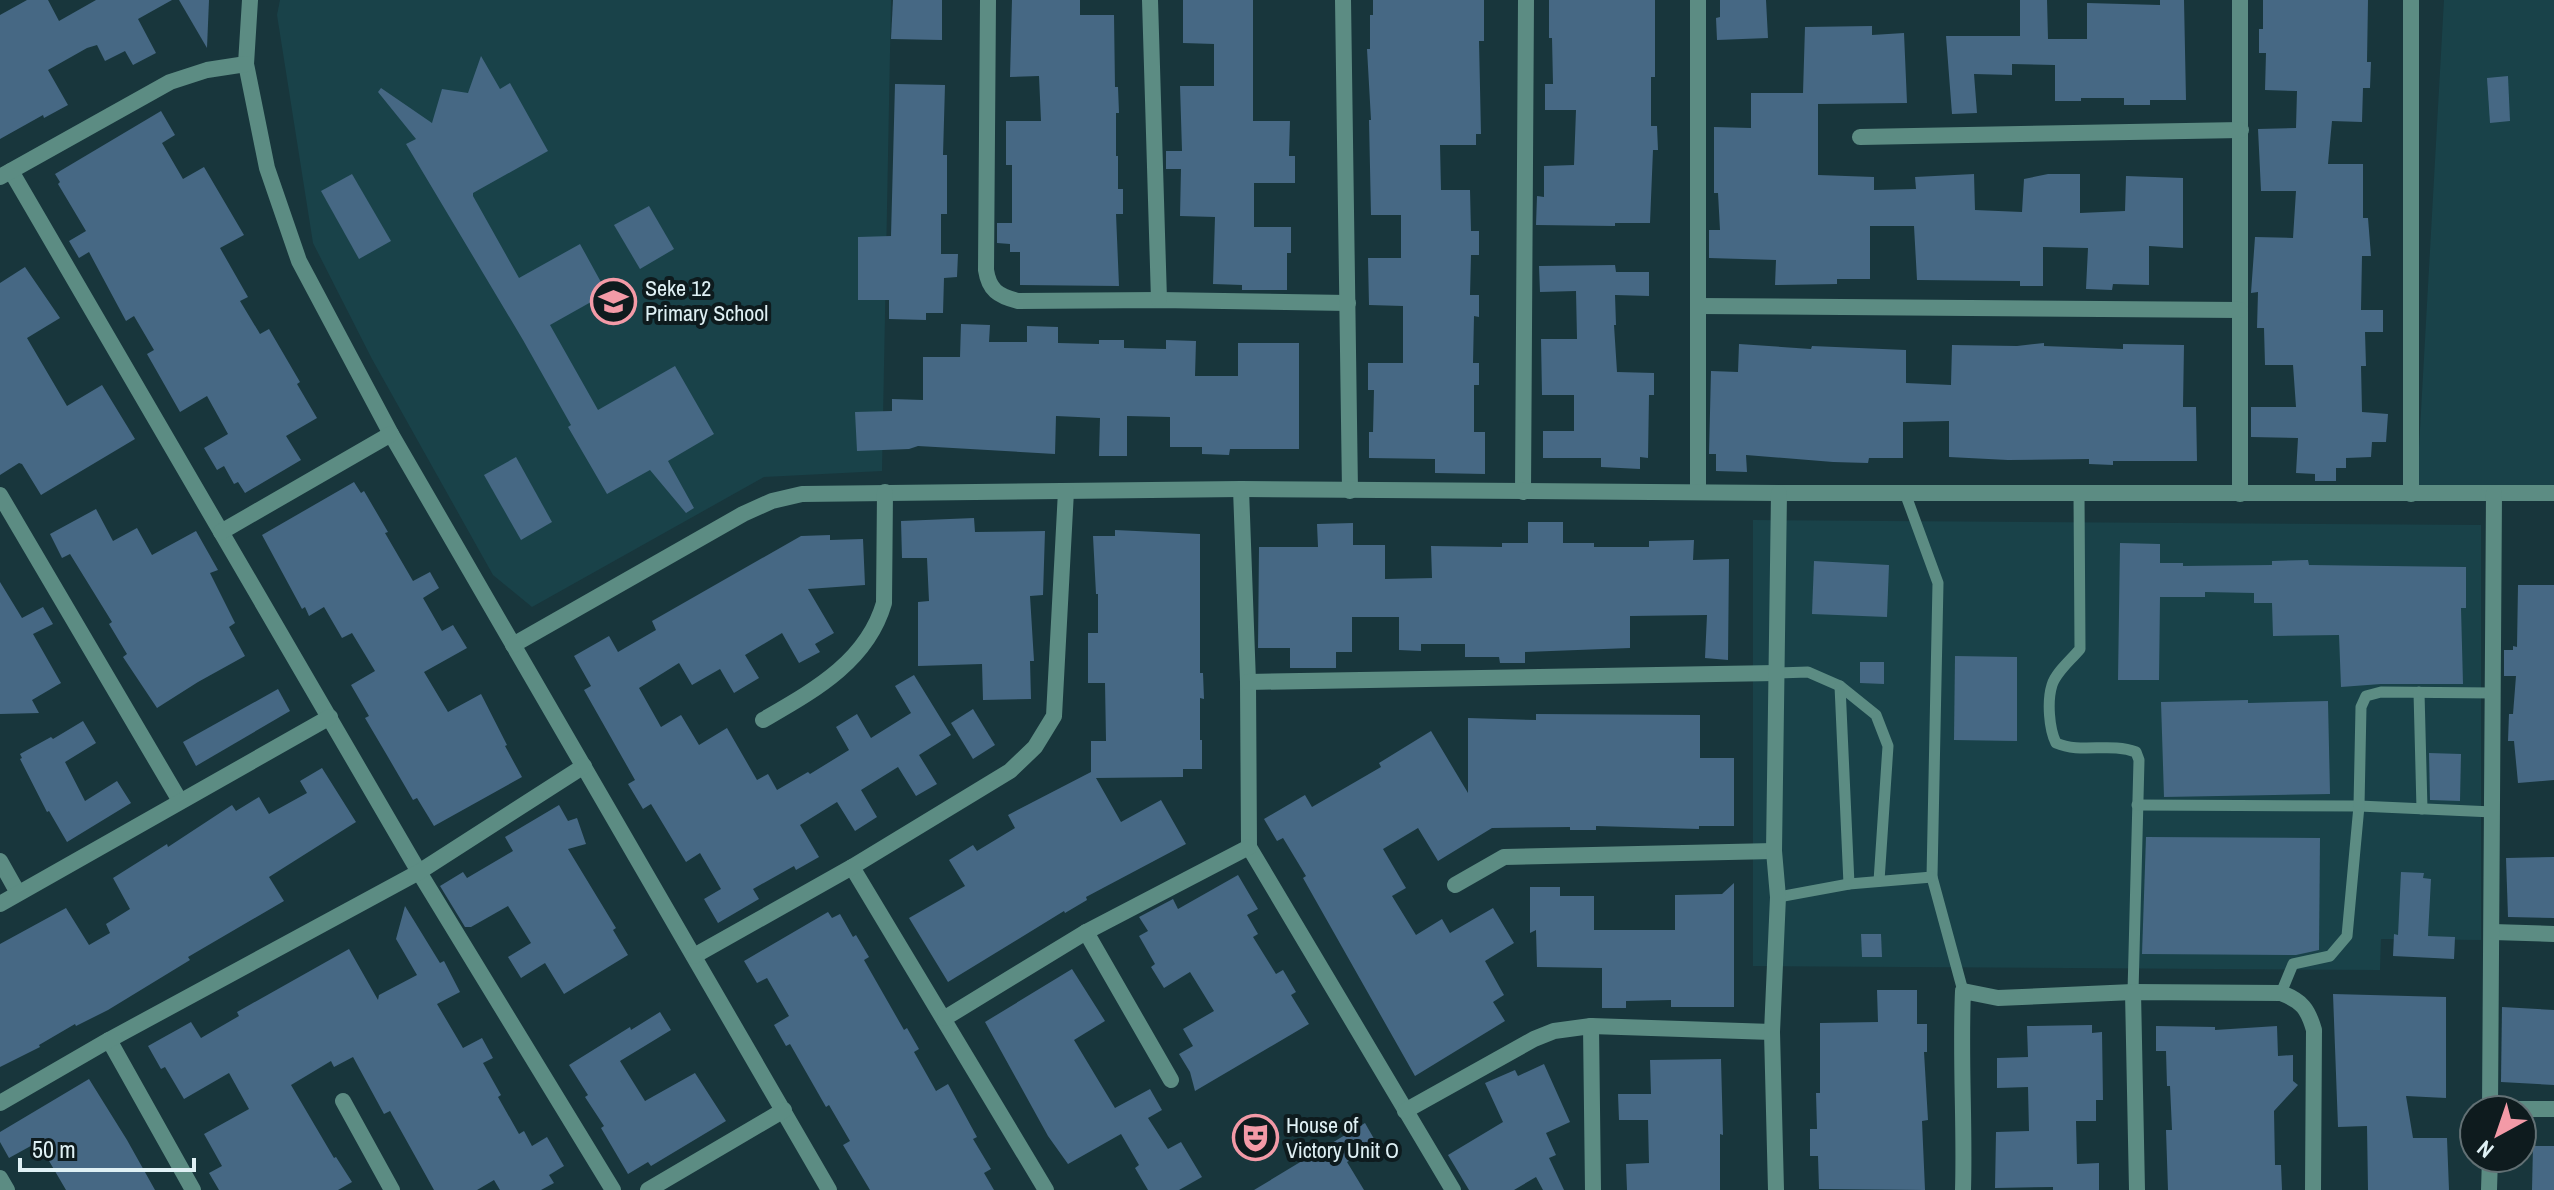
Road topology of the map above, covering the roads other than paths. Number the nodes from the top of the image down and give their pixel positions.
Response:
1 (250, 0) edge
2 (988, 0) edge
3 (1150, 0) edge
4 (1343, 0) edge
5 (1526, 0) edge
6 (1698, 0) edge
7 (2240, 0) edge
8 (2411, 0) edge
9 (246, 64) junction
10 (2241, 130) junction
11 (1860, 137) dead end
12 (6, 174) edge
13 (1159, 300) junction
14 (1348, 303) junction
15 (1698, 306) junction
16 (2240, 310) junction
17 (391, 434) junction
18 (1241, 489) junction
19 (1066, 491) junction
20 (1350, 491) junction
21 (1698, 491) junction
22 (885, 492) junction
23 (1523, 492) junction
24 (1779, 493) junction
25 (1905, 493) junction
26 (2079, 493) junction
27 (2494, 493) junction
28 (2554, 493) edge
29 (2240, 494) junction
30 (2411, 494) junction
31 (0, 495) edge
32 (221, 532) junction
33 (513, 645) junction
34 (1776, 673) junction
35 (1248, 682) junction
36 (1840, 686) junction
37 (2419, 692) junction
38 (2494, 693) junction
39 (330, 717) junction
40 (763, 720) dead end
41 (584, 766) junction
42 (180, 801) junction
43 (2137, 805) junction
44 (2359, 806) junction
45 (2422, 809) junction
46 (2493, 812) junction
47 (1249, 847) junction
48 (1774, 851) junction
49 (0, 861) edge
50 (852, 867) junction
51 (419, 872) junction
52 (1932, 877) junction
53 (1879, 881) junction
54 (1849, 884) junction
55 (1455, 885) dead end
56 (18, 893) junction
57 (1778, 897) junction
58 (0, 904) edge
59 (1086, 932) junction
60 (2493, 932) junction
61 (2554, 934) edge
62 (694, 956) junction
63 (1963, 991) junction
64 (2133, 992) junction
65 (2281, 993) junction
66 (945, 1018) junction
67 (1591, 1026) junction
68 (1772, 1032) junction
69 (109, 1040) junction
70 (1171, 1080) dead end
71 (2490, 1094) edge
72 (343, 1101) dead end
73 (0, 1103) edge
74 (784, 1110) junction
75 (1405, 1111) junction
76 (0, 1178) edge
77 (7, 1190) edge
78 (193, 1190) edge
79 (392, 1190) edge
80 (613, 1190) edge
81 (648, 1190) edge
82 (829, 1190) edge
83 (1046, 1190) edge
84 (1453, 1190) edge
85 (1593, 1190) edge
86 (1776, 1190) edge
87 (1963, 1190) edge
88 (2137, 1190) edge
89 (2313, 1190) edge

1 - 9 street
2 - 13 street
3 - 13 street
4 - 14 street
5 - 23 street
6 - 15 street
7 - 10 street
8 - 30 street
9 - 12 street
9 - 17 street
10 - 11 street
10 - 16 street
12 - 32 street
13 - 14 street
14 - 20 street
15 - 16 street
15 - 21 street
16 - 29 street
17 - 32 street
17 - 33 street
18 - 19 street
18 - 20 street
18 - 35 street
19 - 22 street
19 - 50 street
20 - 23 street
21 - 23 street
21 - 24 street
22 - 33 street
22 - 40 street
24 - 25 street
24 - 34 street
25 - 26 street
25 - 52 lane
26 - 29 street
26 - 43 lane
27 - 28 street
27 - 30 street
27 - 38 street
29 - 30 street
31 - 42 street
32 - 39 street
33 - 41 street
34 - 35 street
34 - 36 lane
34 - 48 street
35 - 47 street
36 - 53 lane
36 - 54 lane
37 - 38 lane
37 - 44 lane
37 - 45 lane
38 - 46 street
39 - 42 street
39 - 51 street
41 - 51 street
41 - 62 street
42 - 56 street
43 - 44 lane
43 - 64 lane
44 - 45 lane
44 - 65 lane
45 - 46 lane
46 - 60 street
47 - 59 street
47 - 75 street
48 - 55 street
48 - 57 street
49 - 56 street
50 - 62 street
50 - 66 street
51 - 69 street
51 - 80 street
52 - 53 lane
52 - 63 lane
53 - 54 lane
54 - 57 lane
56 - 58 street
57 - 68 street
59 - 66 street
59 - 70 street
60 - 61 street
60 - 71 street
62 - 74 street
63 - 64 street
63 - 87 street
64 - 65 street
64 - 88 street
65 - 89 street
66 - 83 street
67 - 68 street
67 - 75 street
67 - 85 street
68 - 86 street
69 - 73 street
69 - 78 street
72 - 79 street
74 - 81 street
74 - 82 street
75 - 84 street
76 - 77 street

